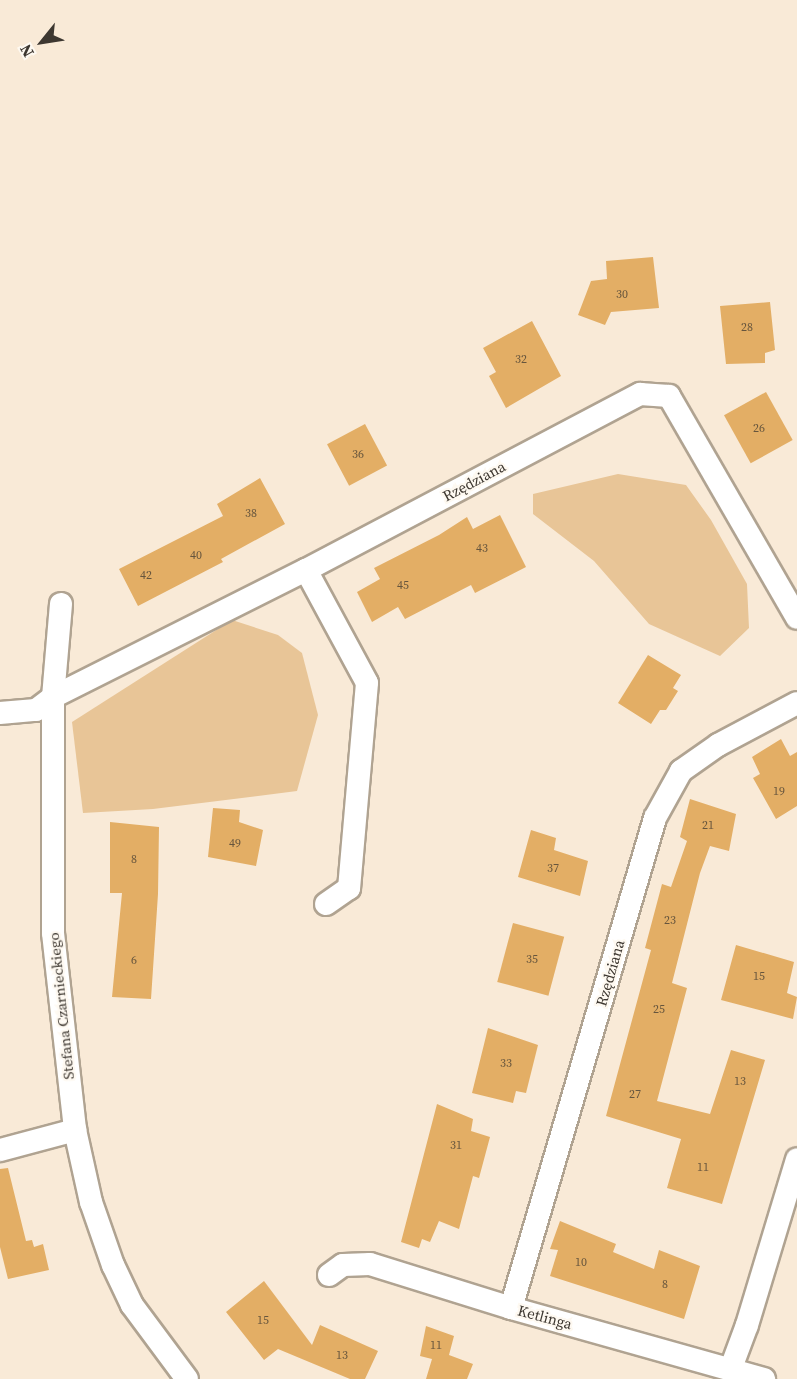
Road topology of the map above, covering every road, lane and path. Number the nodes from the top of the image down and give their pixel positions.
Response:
1 (306, 570) junction
2 (61, 604) dead end
3 (797, 618) edge
4 (53, 697) junction
5 (797, 703) edge
6 (0, 713) edge
7 (326, 904) dead end
8 (75, 1130) junction
9 (0, 1150) edge
10 (797, 1159) edge
11 (329, 1275) dead end
12 (511, 1308) junction
13 (731, 1368) junction
14 (187, 1379) edge
15 (764, 1379) edge

1 - 3 street, Rzędziana
1 - 4 street, Rzędziana
1 - 7 street
2 - 4 street, Stefana Czarnieckiego
4 - 6 street, Rzędziana
4 - 8 street, Stefana Czarnieckiego
5 - 12 street, Rzędziana
8 - 9 street
8 - 14 street, Stefana Czarnieckiego
10 - 13 street
11 - 12 street, Ketlinga
12 - 13 street, Ketlinga
13 - 15 street, Ketlinga

